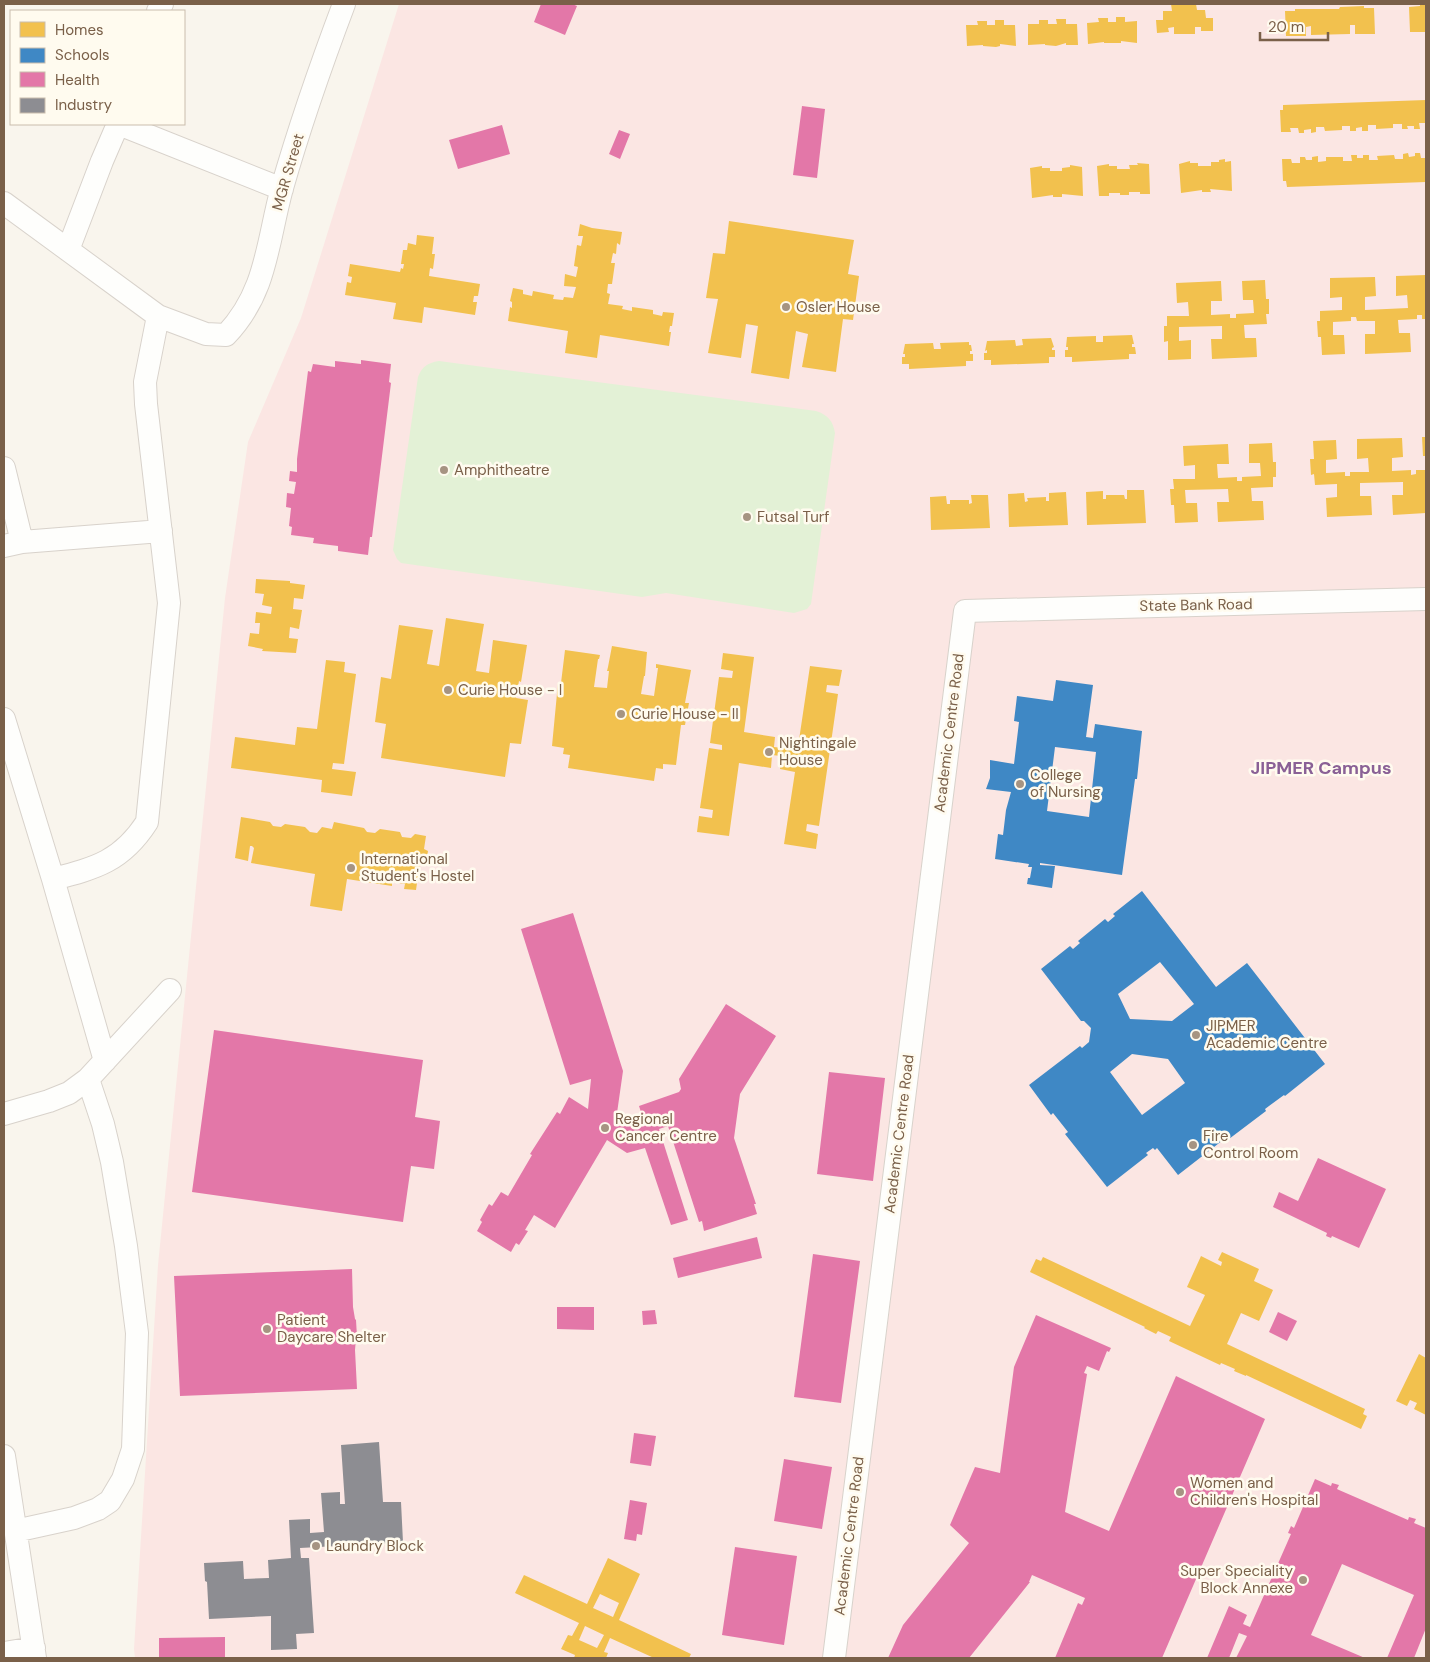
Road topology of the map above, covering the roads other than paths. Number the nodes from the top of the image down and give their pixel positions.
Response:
1 (344, 4) edge
2 (119, 125) edge
3 (122, 125) edge
4 (282, 189) junction
5 (4, 203) edge
6 (68, 250) junction
7 (158, 316) junction
8 (4, 468) edge
9 (161, 531) junction
10 (13, 544) edge
11 (1426, 599) edge
12 (965, 611) joint
13 (4, 719) edge
14 (53, 879) junction
15 (170, 990) dead end
16 (105, 1061) junction
17 (88, 1079) junction
18 (4, 1114) edge
19 (4, 1456) edge
20 (15, 1531) junction
21 (34, 1653) edge
22 (4, 1654) edge
23 (834, 1658) edge

1 - 4 street, MGR Street
2 - 6 street
3 - 4 street
4 - 7 street, MGR Street
5 - 6 street
6 - 7 street
7 - 9 street
8 - 10 street
9 - 10 street
9 - 14 street
11 - 12 street, State Bank Road
12 - 23 street, Academic Centre Road
13 - 14 street
14 - 16 street
15 - 16 street
16 - 17 street
17 - 18 street
17 - 20 street
19 - 20 street
20 - 21 street
21 - 22 street

